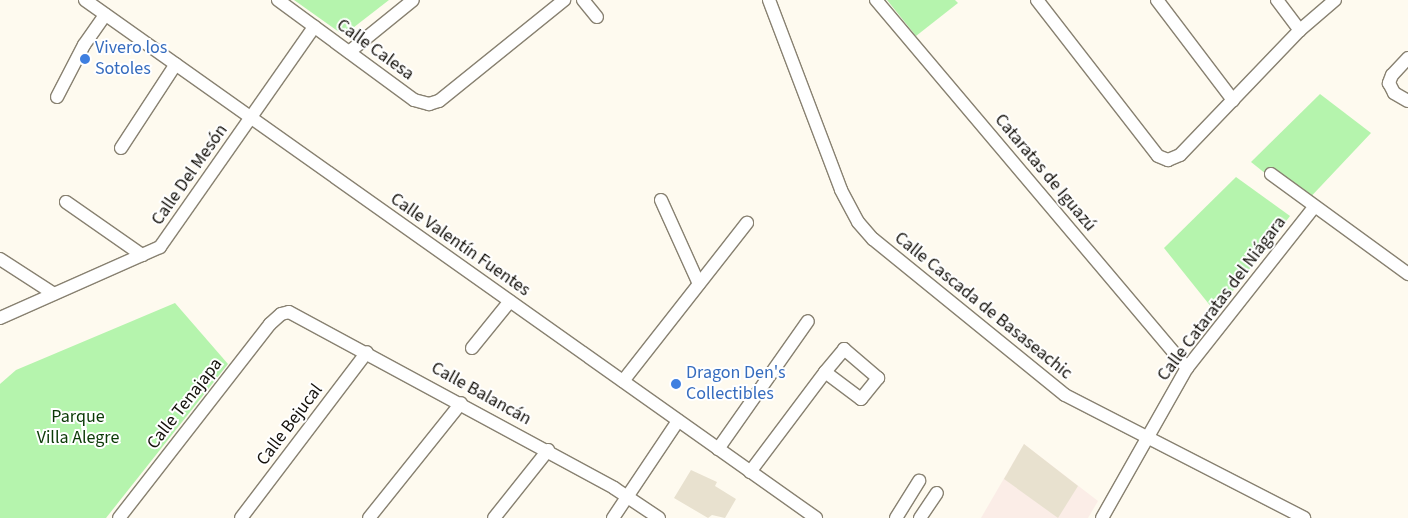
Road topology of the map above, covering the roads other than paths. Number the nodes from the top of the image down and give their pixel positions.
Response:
1 (85, 0) edge
2 (278, 0) edge
3 (413, 0) edge
4 (564, 0) edge
5 (583, 0) edge
6 (768, 0) edge
7 (876, 0) edge
8 (1037, 0) edge
9 (1157, 0) edge
10 (1277, 0) edge
11 (1335, 0) edge
12 (106, 15) junction
13 (597, 17) dead end
14 (314, 27) junction
15 (1300, 30) junction
16 (349, 52) junction
17 (1408, 58) edge
18 (176, 64) junction
19 (57, 97) dead end
20 (1233, 100) junction
21 (1408, 101) edge
22 (251, 118) junction
23 (121, 148) dead end
24 (1271, 174) dead end
25 (662, 200) dead end
26 (66, 202) dead end
27 (1314, 207) junction
28 (747, 223) dead end
29 (142, 255) junction
30 (0, 259) edge
31 (1408, 274) edge
32 (699, 284) junction
33 (54, 294) junction
34 (510, 301) junction
35 (281, 314) joint
36 (0, 318) edge
37 (808, 321) dead end
38 (472, 348) dead end
39 (367, 352) junction
40 (1187, 368) junction
41 (825, 372) dead end
42 (623, 381) junction
43 (461, 403) junction
44 (678, 421) junction
45 (1147, 435) junction
46 (718, 449) junction
47 (548, 450) junction
48 (750, 472) junction
49 (919, 481) dead end
50 (937, 493) dead end
51 (626, 498) junction
52 (119, 518) edge
53 (240, 518) edge
54 (369, 518) edge
55 (494, 518) edge
56 (613, 518) edge
57 (659, 518) edge
58 (816, 518) edge
59 (896, 518) edge
60 (920, 518) edge
61 (1102, 518) edge
62 (1304, 518) edge

1 - 12 street, Calle Valentín Fuentes
2 - 14 street, Calle Calesa
3 - 16 street
4 - 16 street, Calle Calesa
5 - 13 street
6 - 45 street, Calle Cascada de Basaseachic
7 - 40 street, Cataratas de Iguazú
8 - 20 street
9 - 20 street
10 - 15 street
11 - 15 street
12 - 18 street, Calle Valentín Fuentes
12 - 19 street
14 - 16 street, Calle Calesa
14 - 22 street, Calle Del Mesón
15 - 20 street
17 - 21 street
18 - 22 street, Calle Valentín Fuentes
18 - 23 street
22 - 29 street, Calle Del Mesón
22 - 34 street, Calle Valentín Fuentes
24 - 27 street
25 - 32 street
26 - 29 street
27 - 31 street
27 - 40 street, Calle Cataratas del Niágara
28 - 32 street
29 - 33 street, Calle Del Mesón
30 - 33 street
32 - 42 street
33 - 36 street, Calle Del Mesón
34 - 38 street
34 - 42 street, Calle Valentín Fuentes
35 - 39 street, Calle Balancán
35 - 52 street, Calle Tenajapa
37 - 46 street
39 - 43 street, Calle Balancán
39 - 53 street, Calle Bejucal
40 - 45 street, Calle Cataratas del Niágara
41 - 48 street
42 - 44 street, Calle Valentín Fuentes
43 - 47 street, Calle Balancán
43 - 54 street
44 - 46 street, Calle Valentín Fuentes
44 - 51 street
45 - 61 street, Calle Cataratas del Niágara
45 - 62 street, Calle Cascada de Basaseachic
46 - 48 street, Calle Valentín Fuentes
47 - 51 street, Calle Balancán
47 - 55 street
48 - 58 street, Calle Valentín Fuentes
49 - 59 street
50 - 60 street
51 - 56 street
51 - 57 street, Calle Balancán

